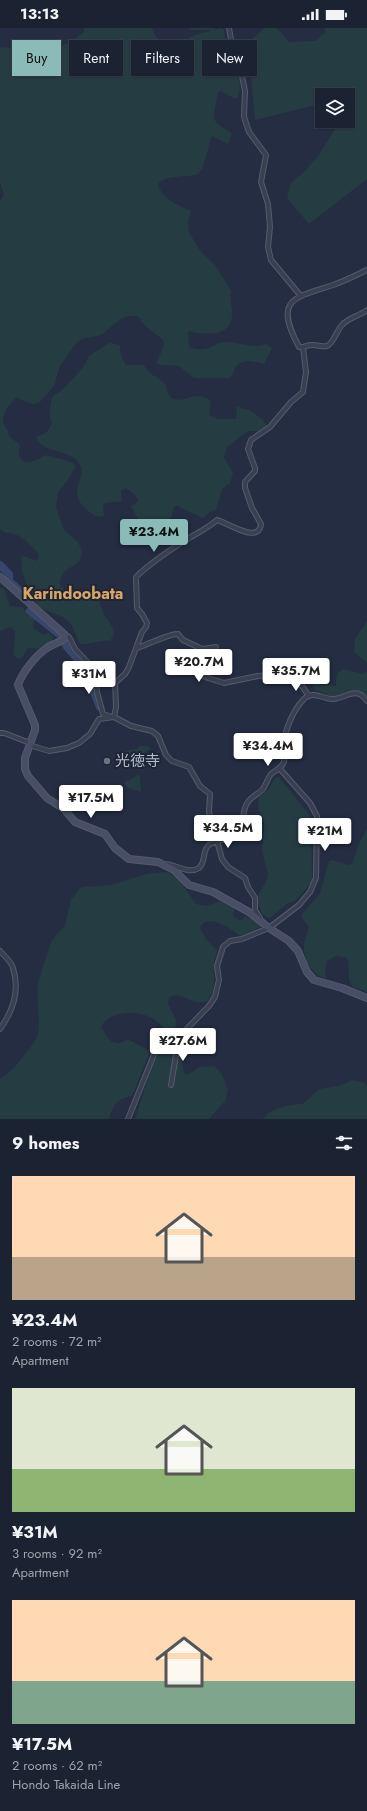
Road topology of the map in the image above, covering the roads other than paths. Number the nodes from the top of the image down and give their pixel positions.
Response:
1 (229, 28) edge
2 (367, 270) edge
3 (300, 295) junction
4 (367, 310) edge
5 (303, 347) junction
6 (0, 577) edge
7 (63, 638) junction
8 (137, 648) junction
9 (309, 696) junction
10 (367, 701) edge
11 (113, 717) junction
12 (0, 733) edge
13 (30, 744) junction
14 (280, 769) junction
15 (216, 840) junction
16 (164, 864) junction
17 (262, 922) junction
18 (269, 928) junction
19 (0, 950) edge
20 (367, 998) edge
21 (0, 1029) edge
22 (173, 1043) junction
23 (171, 1084) dead end
24 (128, 1119) edge

1 - 3 street
2 - 3 street
3 - 5 street
4 - 5 street
5 - 8 street
6 - 7 main road
7 - 11 street
7 - 13 main road
8 - 9 street
8 - 11 street
9 - 10 street
9 - 14 street
11 - 13 street
11 - 15 street
12 - 13 street
13 - 16 main road
14 - 15 street
14 - 18 street
15 - 16 street
15 - 17 street
16 - 17 main road
17 - 18 main road
18 - 20 main road
18 - 22 street
19 - 21 street
22 - 23 street
22 - 24 street

